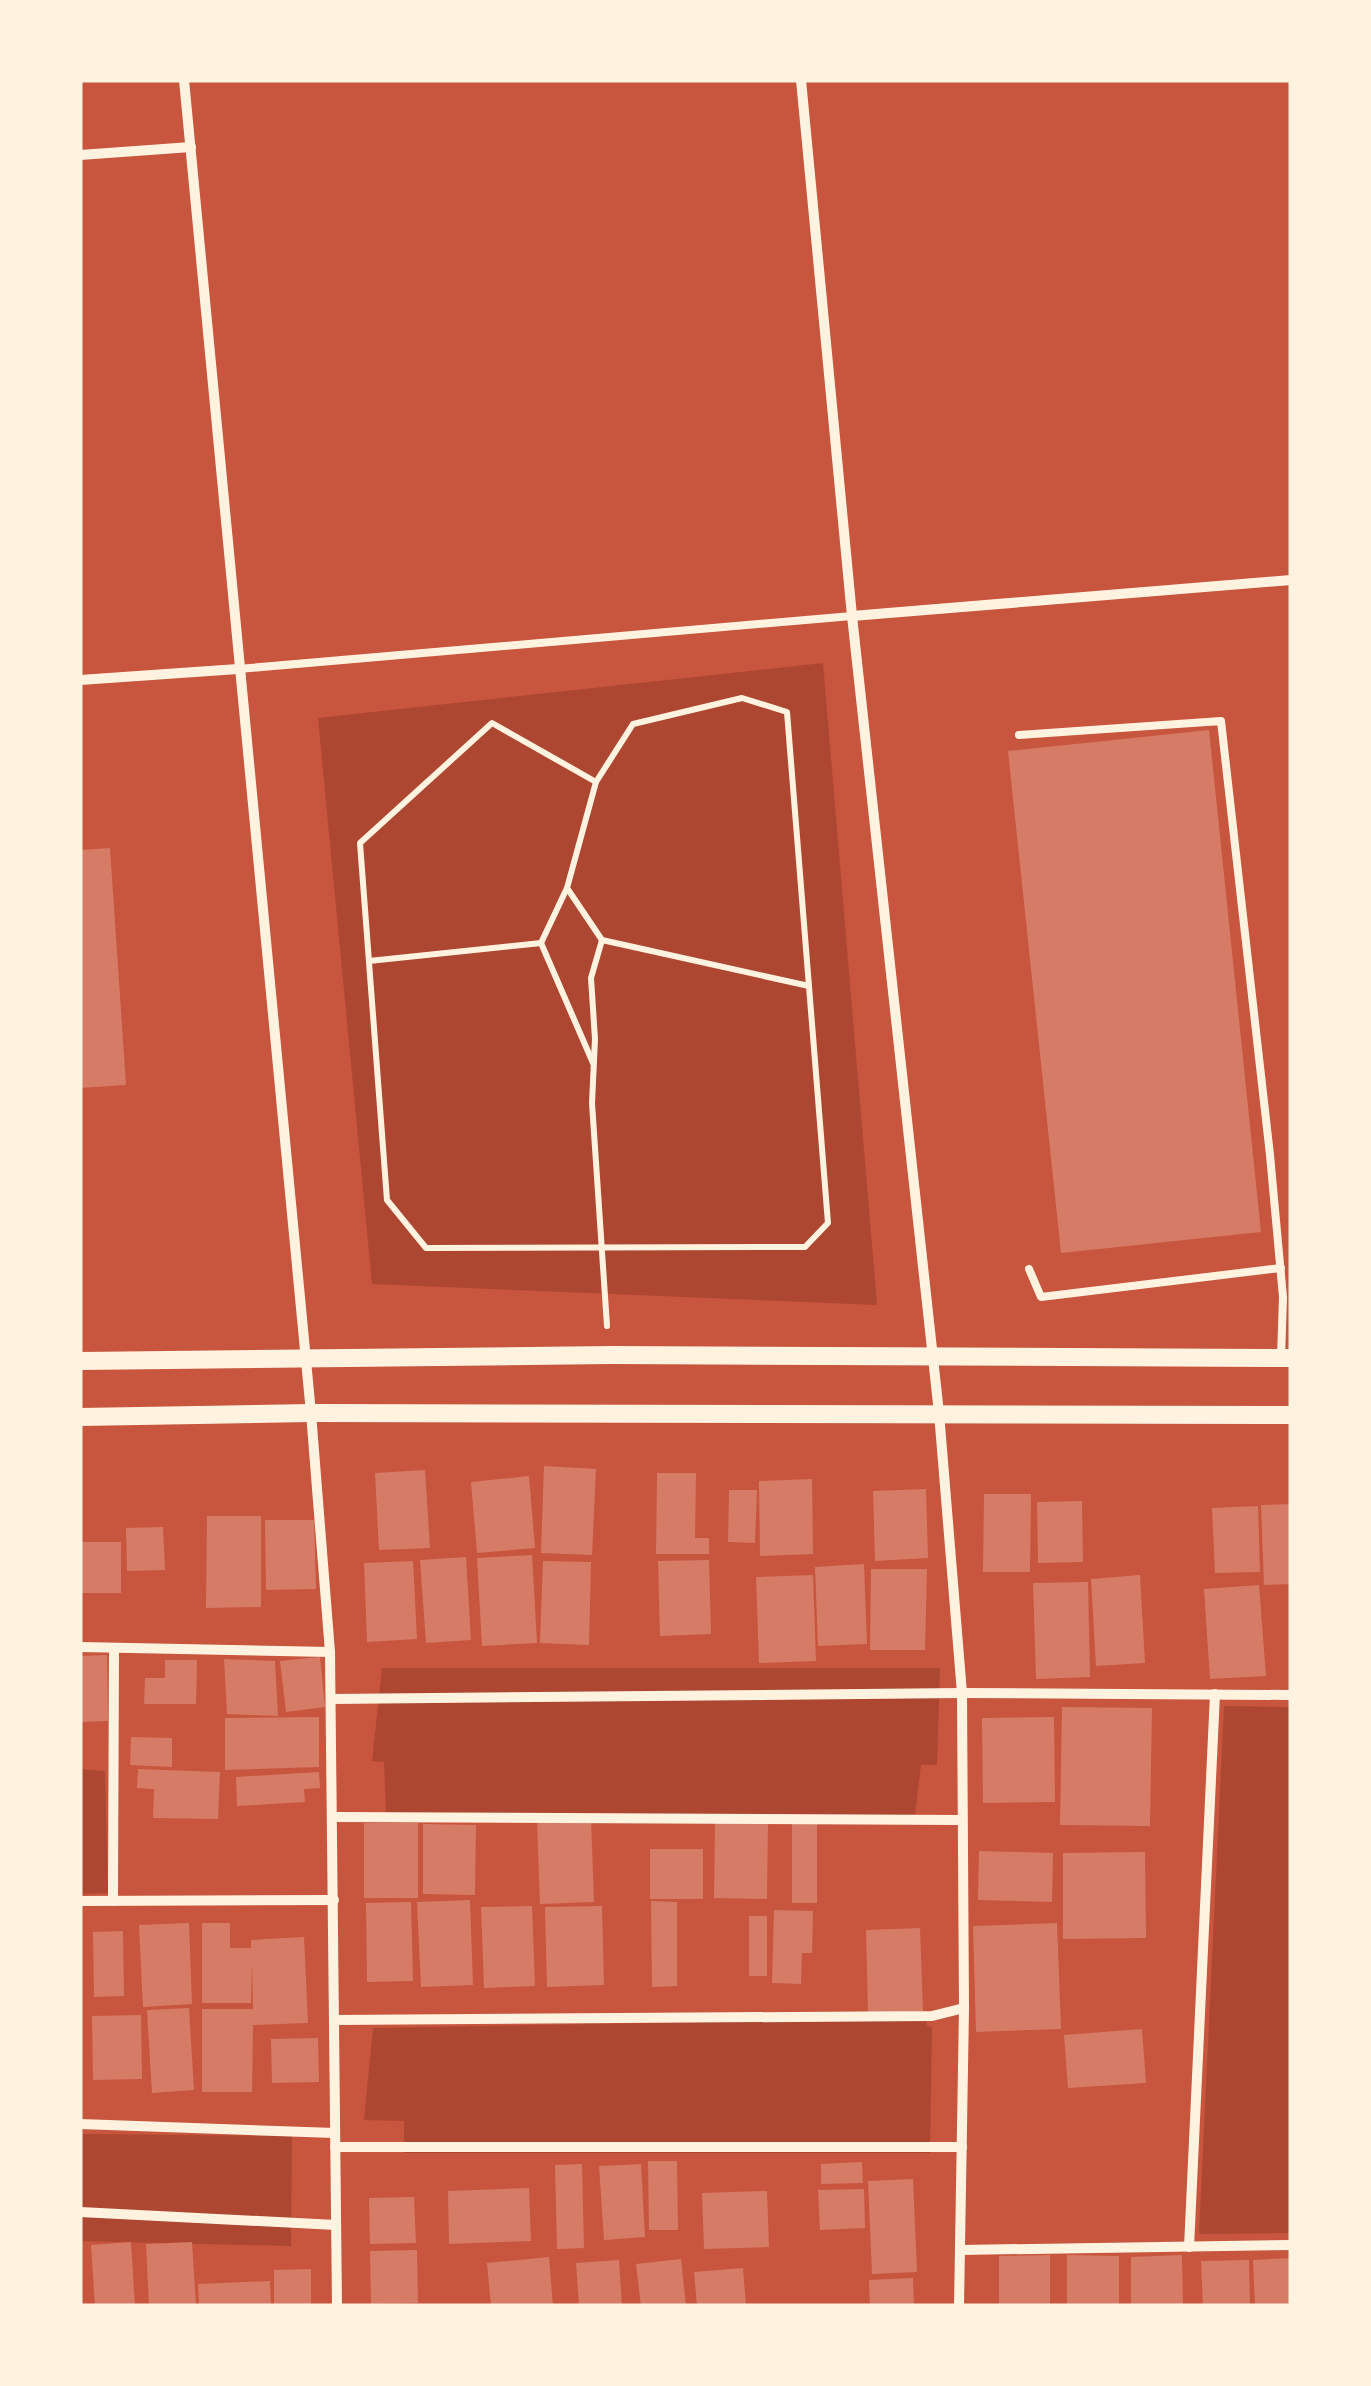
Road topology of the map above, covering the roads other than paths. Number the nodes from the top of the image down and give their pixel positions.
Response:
1 (184, 80) edge
2 (801, 80) edge
3 (191, 147) junction
4 (80, 156) edge
5 (1291, 580) edge
6 (852, 616) junction
7 (238, 669) junction
8 (80, 680) edge
9 (1019, 735) dead end
10 (1280, 1268) junction
11 (1029, 1270) dead end
12 (932, 1354) junction
13 (305, 1356) junction
14 (1286, 1358) edge
15 (80, 1361) edge
16 (311, 1413) junction
17 (939, 1413) junction
18 (1291, 1414) edge
19 (80, 1417) edge
20 (80, 1647) edge
21 (114, 1648) junction
22 (330, 1652) junction
23 (962, 1693) junction
24 (1214, 1694) junction
25 (1291, 1695) edge
26 (331, 1699) junction
27 (334, 1817) junction
28 (962, 1820) junction
29 (334, 1900) junction
30 (80, 1901) edge
31 (113, 1901) junction
32 (964, 2008) junction
33 (334, 2020) junction
34 (80, 2124) edge
35 (336, 2132) junction
36 (335, 2147) junction
37 (962, 2147) junction
38 (80, 2212) edge
39 (336, 2225) junction
40 (1291, 2245) edge
41 (1189, 2246) junction
42 (960, 2250) junction
43 (337, 2306) edge
44 (959, 2306) edge

1 - 3 street
2 - 6 street
3 - 4 street
3 - 7 street
5 - 6 street
6 - 7 lane
6 - 12 street
7 - 8 street
7 - 13 street
9 - 10 lane
10 - 11 lane
10 - 14 lane
12 - 13 street
12 - 14 street
12 - 17 street
13 - 15 street
13 - 16 street
16 - 17 street
16 - 19 street
16 - 22 street
17 - 18 street
17 - 23 street
20 - 21 street
21 - 22 street
21 - 31 street
22 - 26 street
23 - 24 street
23 - 26 street
23 - 28 street
24 - 25 street
24 - 41 street
26 - 27 street
27 - 28 street
27 - 29 street
28 - 32 street
29 - 31 street
29 - 33 street
30 - 31 street
32 - 33 street
32 - 37 street
33 - 35 street
34 - 35 street
35 - 36 street
36 - 37 street
36 - 39 street
37 - 42 street
38 - 39 street
39 - 43 street
40 - 41 street
41 - 42 street
42 - 44 street

